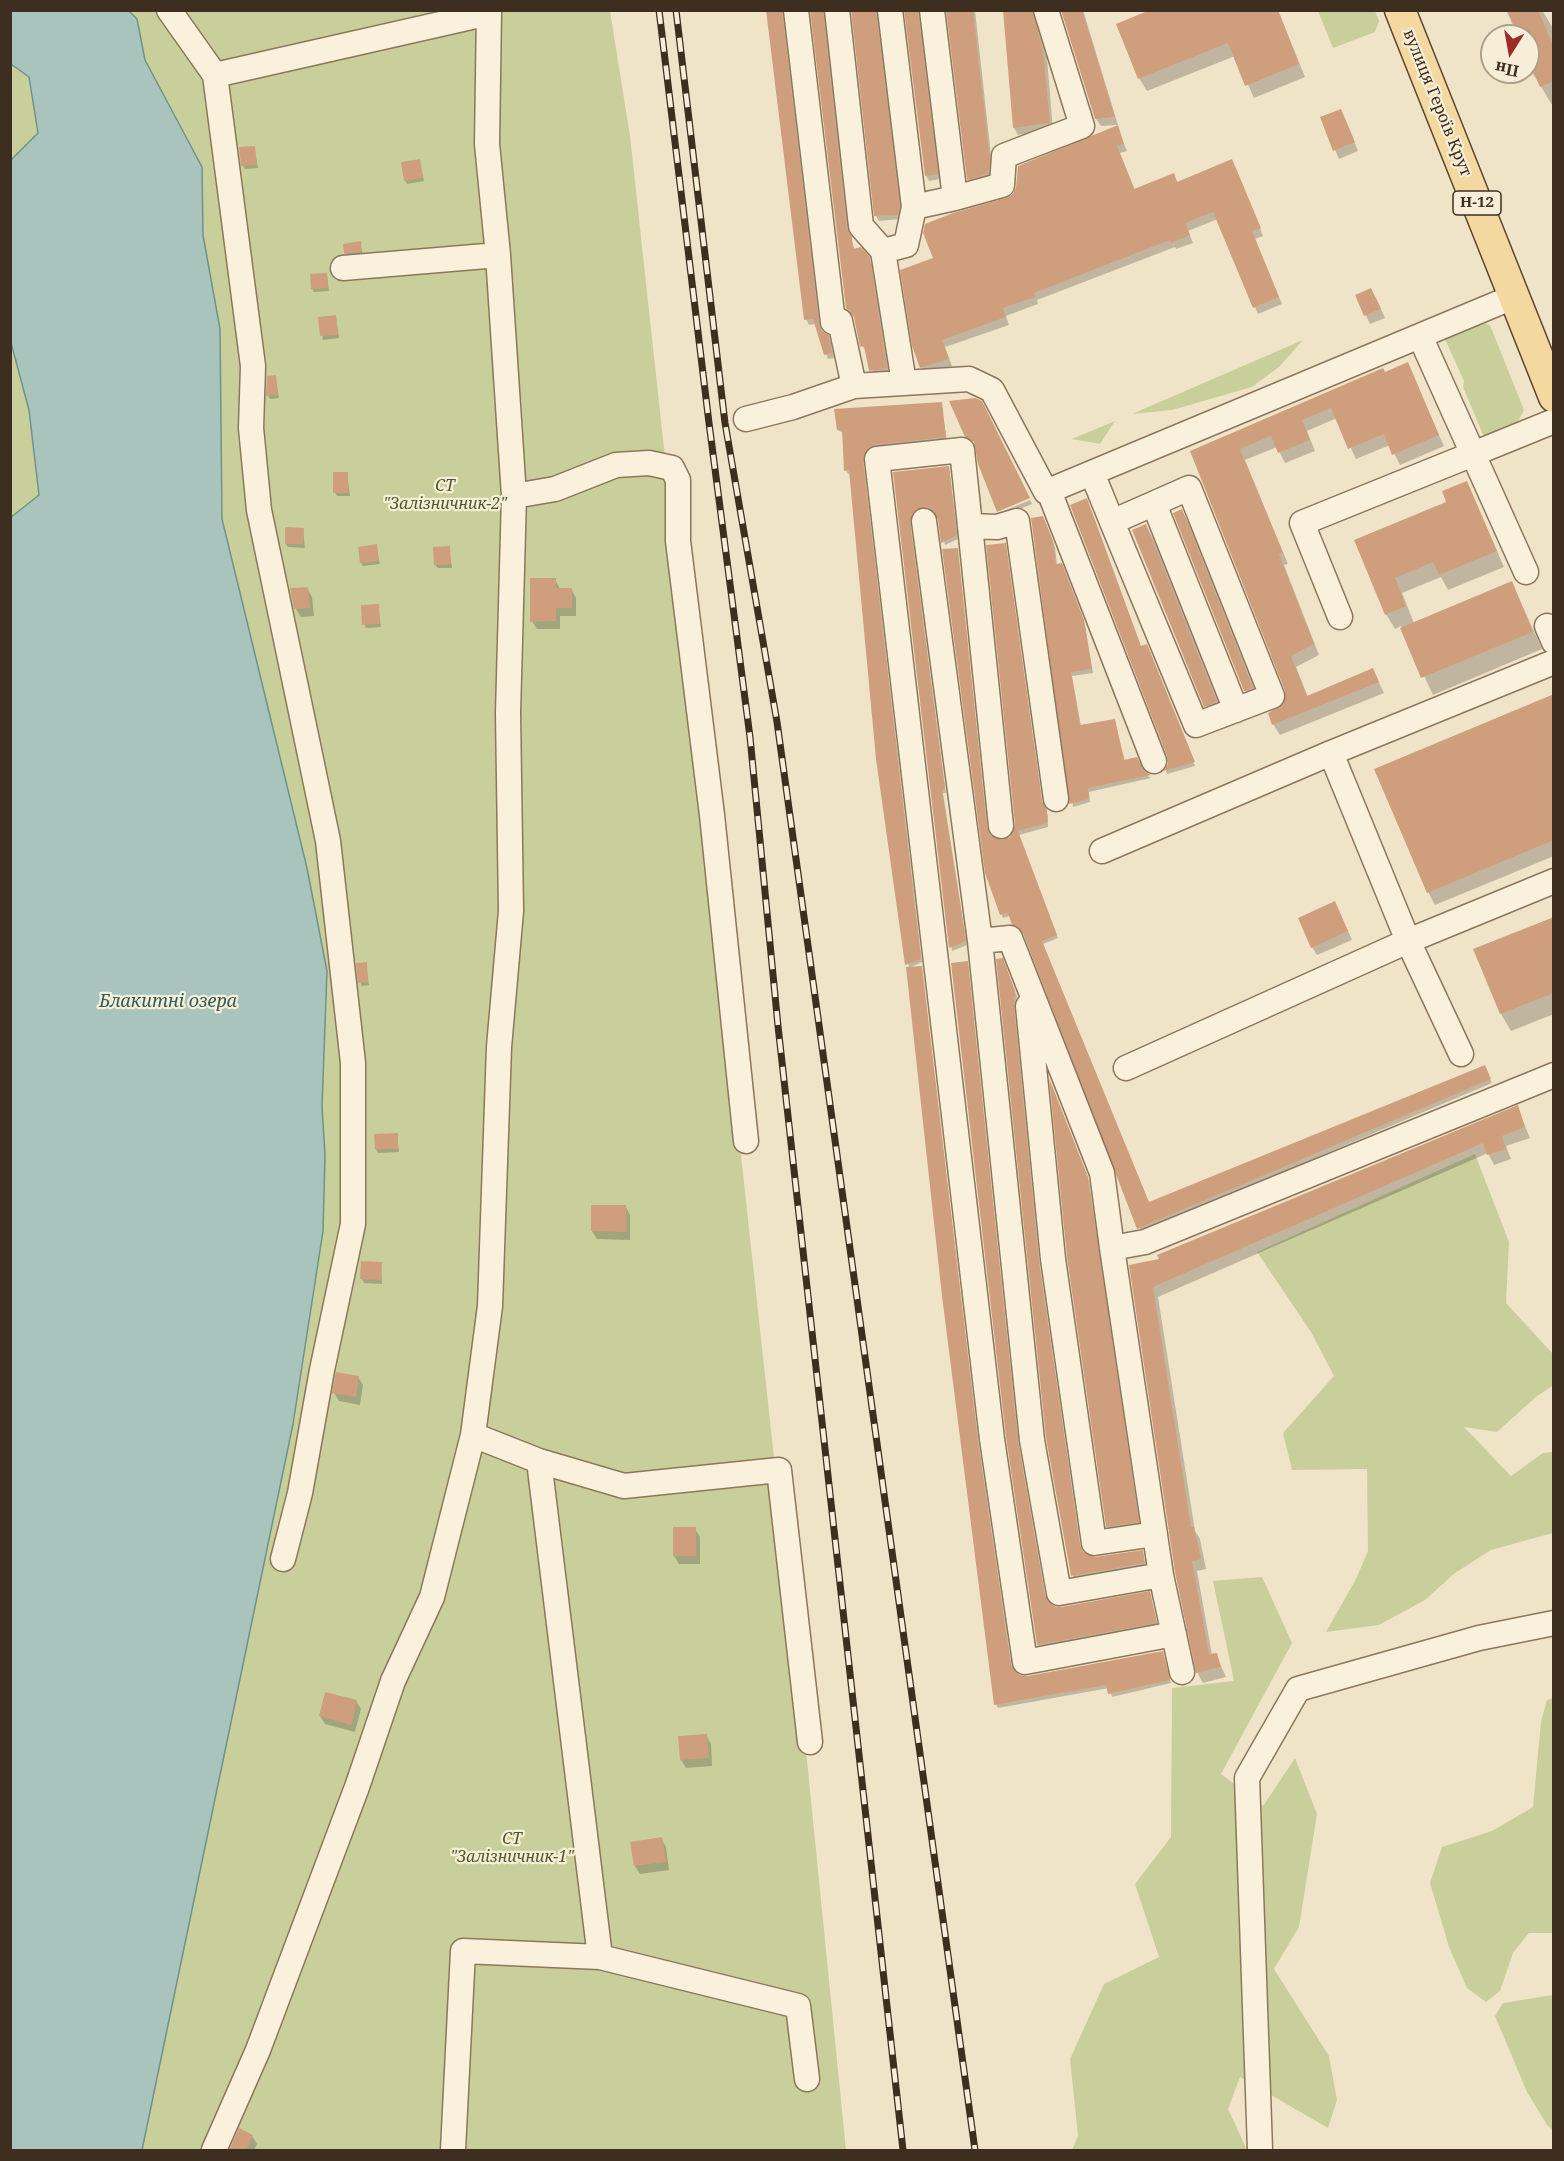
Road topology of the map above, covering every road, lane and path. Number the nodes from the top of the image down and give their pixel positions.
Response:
1 (169, 10) edge
2 (796, 10) edge
3 (837, 10) edge
4 (890, 10) edge
5 (932, 10) edge
6 (1046, 10) edge
7 (1400, 10) edge
8 (489, 12) edge
9 (215, 75) junction
10 (955, 198) junction
11 (914, 207) junction
12 (883, 250) junction
13 (498, 255) junction
14 (344, 268) dead end
15 (1513, 297) junction
16 (1420, 336) junction
17 (904, 383) junction
18 (854, 386) junction
19 (1554, 397) edge
20 (746, 419) dead end
21 (1554, 421) edge
22 (1473, 454) junction
23 (1092, 473) junction
24 (1048, 492) junction
25 (514, 496) junction
26 (1154, 504) junction
27 (924, 521) dead end
28 (1017, 521) junction
29 (1112, 522) junction
30 (970, 526) junction
31 (1526, 572) dead end
32 (1340, 617) dead end
33 (1554, 662) edge
34 (1236, 710) junction
35 (1331, 753) junction
36 (1154, 761) dead end
37 (1056, 799) dead end
38 (1001, 826) dead end
39 (1102, 851) dead end
40 (1554, 881) edge
41 (980, 941) junction
42 (1408, 941) junction
43 (1024, 977) junction
44 (1461, 1054) dead end
45 (1126, 1068) dead end
46 (1554, 1075) edge
47 (746, 1142) dead end
48 (1112, 1248) junction
49 (473, 1435) junction
50 (539, 1461) junction
51 (1155, 1534) junction
52 (283, 1559) dead end
53 (1161, 1575) junction
54 (1554, 1623) edge
55 (1174, 1634) junction
56 (1182, 1672) dead end
57 (810, 1742) dead end
58 (600, 1957) junction
59 (807, 2079) dead end
60 (214, 2151) edge
61 (453, 2151) edge
62 (1260, 2151) edge

1 - 9 street
2 - 18 street
3 - 12 street
4 - 11 street
5 - 10 street
6 - 10 street
7 - 15 main road, вулиця Героїв Крут / Н-12
8 - 9 street
8 - 13 street
9 - 52 street
10 - 11 street
11 - 12 street
12 - 17 street
13 - 14 street
13 - 25 street
15 - 16 street
15 - 19 main road, вулиця Героїв Крут / Н-12
16 - 22 street
16 - 23 street
17 - 18 street
17 - 24 street
18 - 20 street
21 - 22 street
22 - 31 street
22 - 32 street
23 - 24 street
23 - 29 street
24 - 28 street
24 - 36 street
25 - 47 street
25 - 49 street
26 - 29 street
26 - 34 street
26 - 34 street
27 - 41 street
28 - 30 street
28 - 37 street
29 - 34 street
30 - 38 street
30 - 55 street
33 - 35 street
35 - 39 street
35 - 42 street
40 - 42 street
41 - 43 street
41 - 53 street
42 - 44 street
42 - 45 street
43 - 48 street
43 - 51 street
46 - 48 street
48 - 51 street
49 - 50 street
49 - 60 street
50 - 57 street
50 - 58 street
51 - 53 street
53 - 55 street
54 - 62 street
55 - 56 street
58 - 59 street
58 - 61 street

